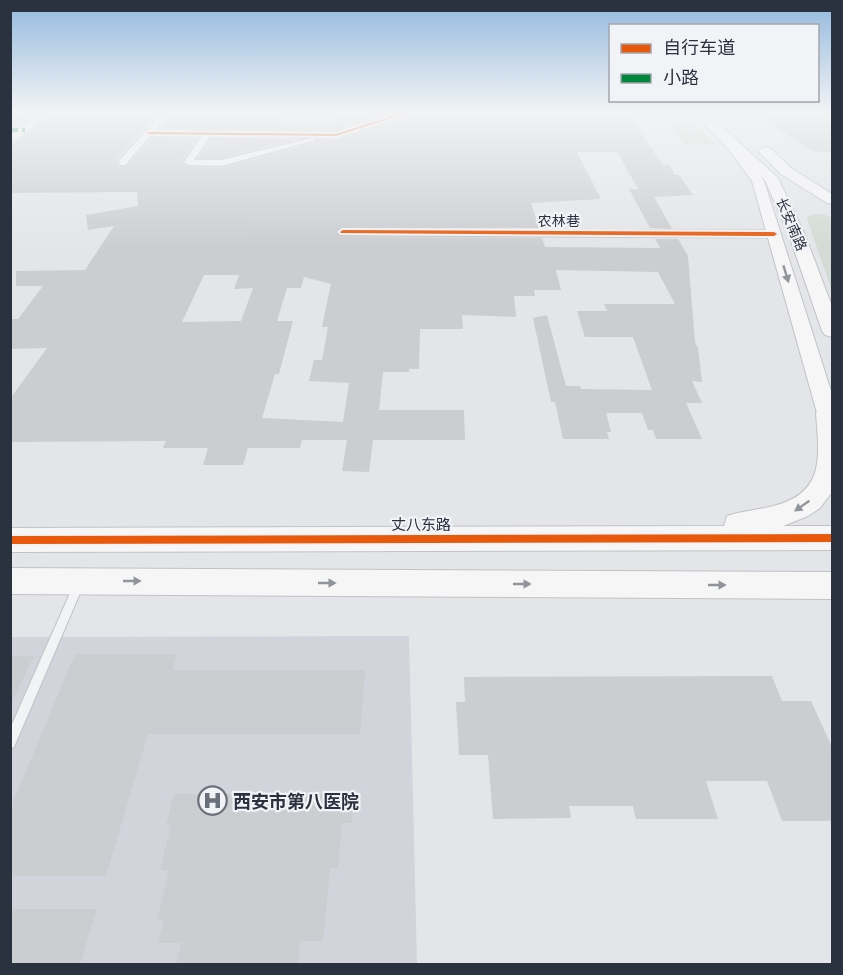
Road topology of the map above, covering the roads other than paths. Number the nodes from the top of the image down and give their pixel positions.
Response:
1 (128, 156) edge
2 (192, 156) edge
3 (248, 156) edge
4 (741, 156) edge
5 (746, 156) edge
6 (771, 156) edge
7 (122, 163) dead end
8 (832, 200) edge
9 (832, 212) edge
10 (793, 224) junction
11 (343, 232) dead end
12 (774, 234) junction
13 (832, 331) edge
14 (830, 418) edge
15 (832, 456) edge
16 (636, 538) junction
17 (832, 538) edge
18 (10, 540) edge
19 (10, 581) edge
20 (81, 581) junction
21 (832, 586) edge
22 (10, 743) edge

1 - 7 street
2 - 3 street
4 - 12 main road
5 - 10 main road, 长安南路
6 - 8 main road, 长安南路
9 - 10 main road
10 - 13 main road, 长安南路
11 - 12 street, 农林巷
12 -> 14 main road
14 - 15 main road
15 -> 16 main road
16 - 17 main road, 丈八东路
16 - 18 main road, 丈八东路
19 - 20 main road
20 -> 21 main road
20 - 22 lane

